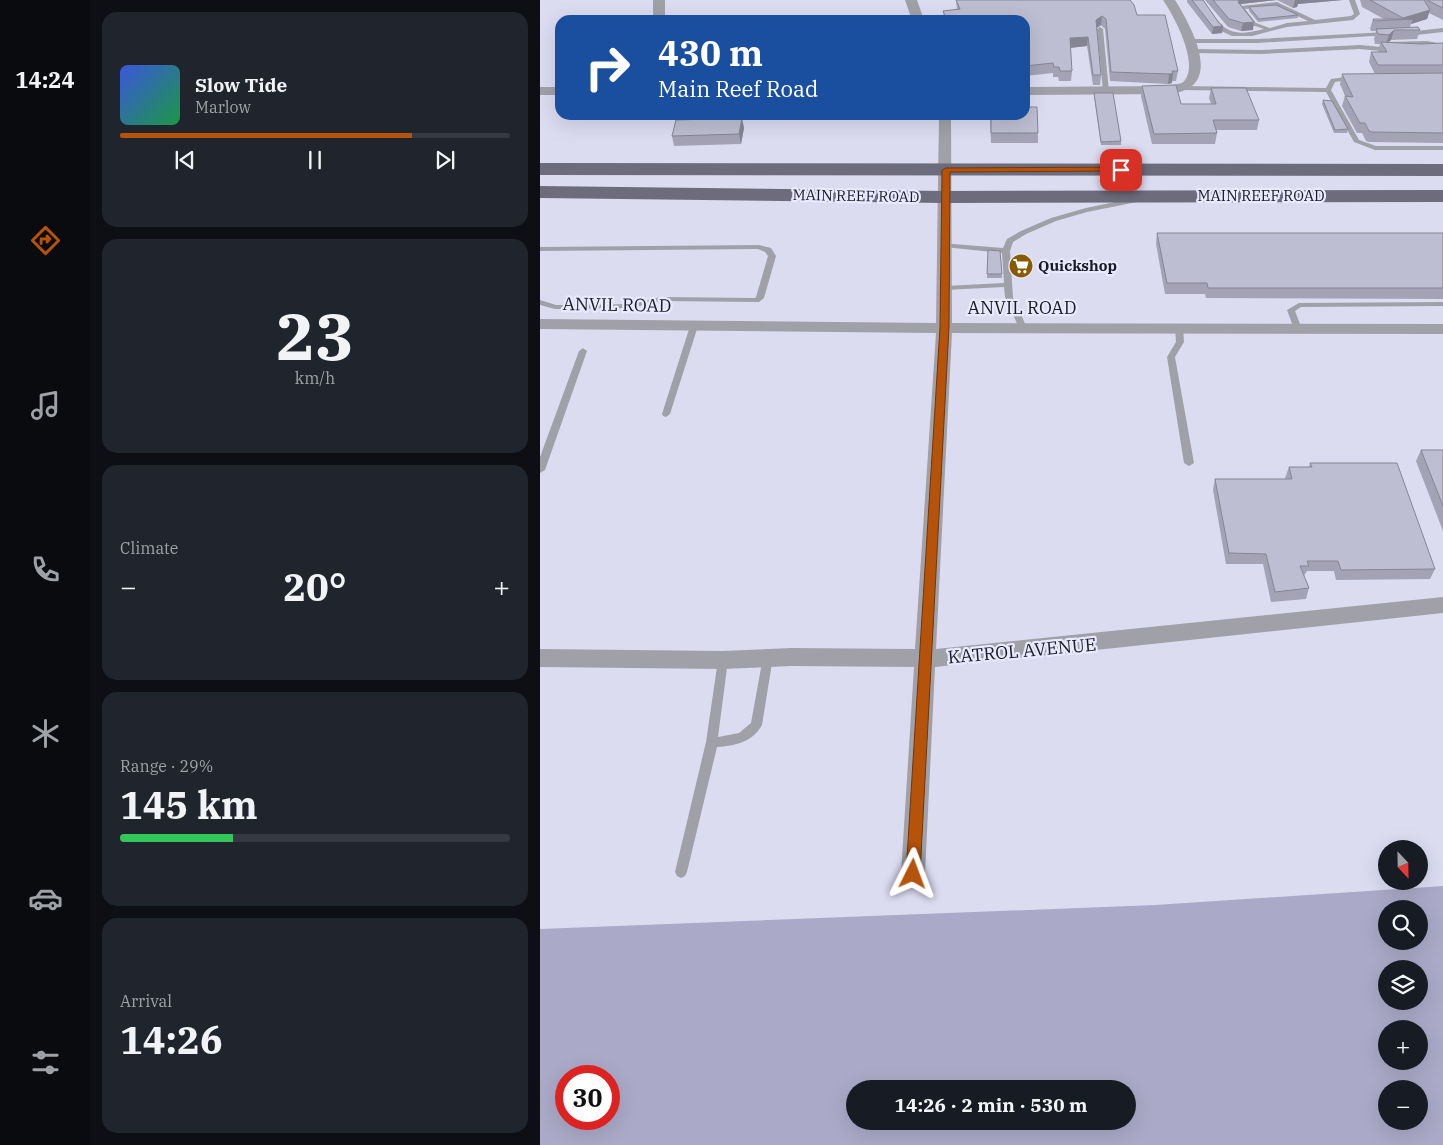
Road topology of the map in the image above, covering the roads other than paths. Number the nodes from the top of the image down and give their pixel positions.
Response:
1 (659, 0) edge
2 (911, 0) edge
3 (1169, 0) edge
4 (1200, 0) edge
5 (1352, 0) edge
6 (659, 15) edge
7 (916, 15) edge
8 (1310, 22) junction
9 (1100, 28) edge
10 (1272, 30) junction
11 (1443, 30) edge
12 (1428, 31) junction
13 (1392, 34) edge
14 (1401, 34) edge
15 (1357, 35) junction
16 (1323, 36) junction
17 (1190, 46) junction
18 (1440, 46) edge
19 (1365, 47) junction
20 (1358, 78) edge
21 (1185, 86) junction
22 (1328, 90) junction
23 (540, 91) edge
24 (555, 91) edge
25 (1030, 91) edge
26 (1106, 91) junction
27 (945, 120) edge
28 (1443, 148) edge
29 (540, 169) edge
30 (946, 170) junction
31 (1443, 170) edge
32 (540, 192) edge
33 (1157, 196) junction
34 (1443, 196) edge
35 (945, 197) junction
36 (944, 245) junction
37 (540, 249) edge
38 (1006, 252) junction
39 (1007, 285) junction
40 (945, 288) junction
41 (540, 302) edge
42 (1443, 304) edge
43 (540, 324) edge
44 (694, 326) junction
45 (944, 327) junction
46 (1023, 328) junction
47 (1179, 328) junction
48 (1298, 329) junction
49 (1443, 329) edge
50 (583, 350) dead end
51 (666, 414) dead end
52 (1189, 463) dead end
53 (540, 470) edge
54 (1443, 605) edge
55 (768, 657) junction
56 (540, 658) edge
57 (925, 658) junction
58 (723, 660) junction
59 (712, 742) junction
60 (681, 872) dead end
61 (913, 874) dead end

1 - 6 street
2 - 7 street
3 - 17 street
4 - 10 lane
5 - 8 lane
8 - 10 lane
8 - 10 lane
8 - 16 lane
9 - 26 lane
11 - 12 lane
12 - 14 lane
12 - 18 lane
13 - 15 lane
15 - 16 lane
15 - 19 lane
16 - 17 lane
17 - 19 lane
17 - 21 street
18 - 19 lane
20 - 22 lane
21 - 22 lane
21 - 26 street
22 - 28 lane
23 - 24 street
25 - 26 street
27 - 30 street
29 - 30 main road, MAIN REEF ROAD
30 - 31 main road, MAIN REEF ROAD
30 - 35 street
32 - 35 main road, MAIN REEF ROAD
33 - 34 main road, MAIN REEF ROAD
33 - 35 main road, MAIN REEF ROAD
33 - 38 lane
35 - 36 street
36 - 38 lane
36 - 40 street
37 - 41 lane
38 - 39 lane
39 - 40 lane
39 - 46 lane
40 - 45 street
42 - 48 lane
43 - 44 street, ANVIL ROAD
44 - 45 street, ANVIL ROAD
44 - 51 lane
45 - 46 street, ANVIL ROAD
45 - 57 street
46 - 47 street, ANVIL ROAD
47 - 48 street, ANVIL ROAD
47 - 52 lane
48 - 49 street, ANVIL ROAD
50 - 53 lane
54 - 57 street, KATROL AVENUE
55 - 57 street, KATROL AVENUE
55 - 58 street, KATROL AVENUE
55 - 59 lane
56 - 58 street, KATROL AVENUE
57 - 61 street
58 - 59 lane
59 - 60 lane

